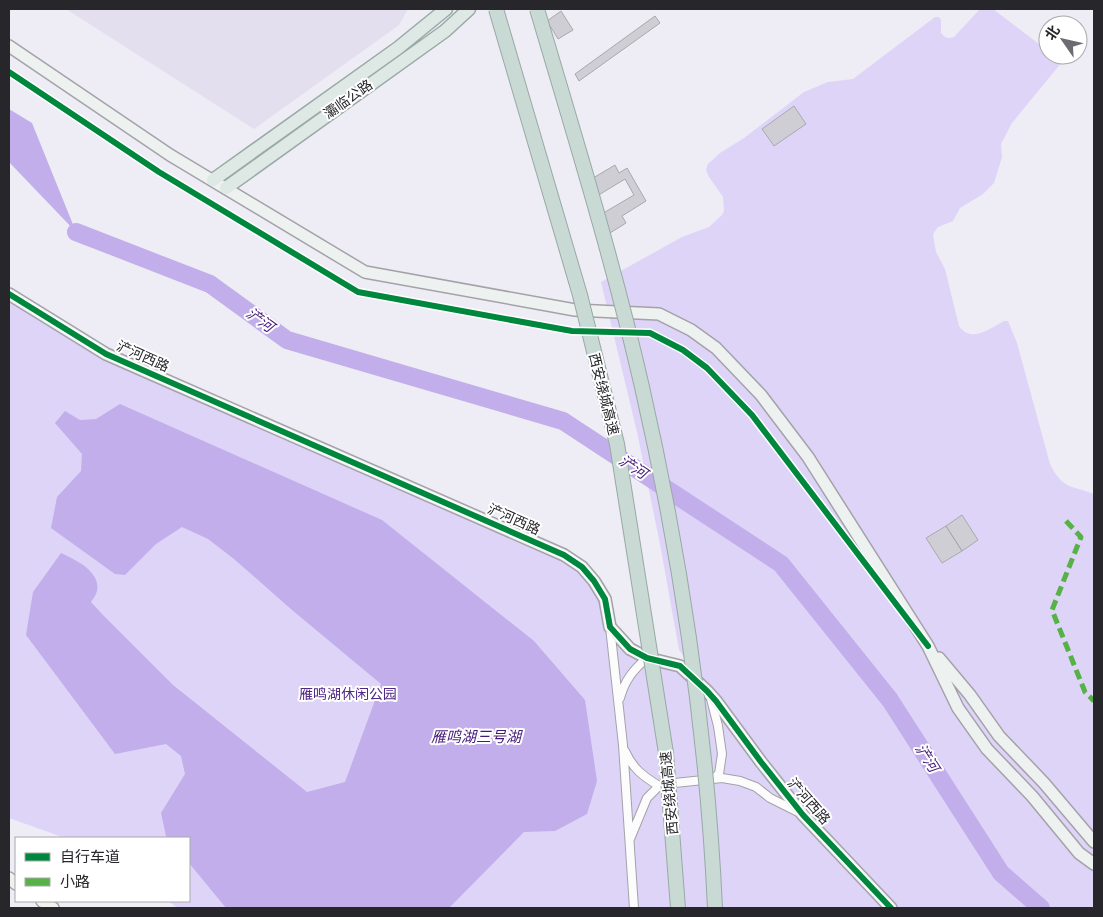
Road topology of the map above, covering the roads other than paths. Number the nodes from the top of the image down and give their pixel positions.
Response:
1 (469, 9) edge
2 (496, 9) edge
3 (537, 9) edge
4 (441, 11) edge
5 (9, 46) edge
6 (213, 180) junction
7 (226, 188) junction
8 (9, 294) edge
9 (610, 627) junction
10 (928, 646) junction
11 (647, 658) junction
12 (707, 691) junction
13 (618, 703) junction
14 (623, 745) junction
15 (712, 780) junction
16 (659, 786) junction
17 (803, 815) junction
18 (629, 841) junction
19 (1094, 842) edge
20 (1094, 864) edge
21 (634, 908) edge
22 (678, 908) edge
23 (715, 908) edge
24 (891, 908) edge

1 - 7 main road, 灞临公路
2 - 22 highway, 西安绕城高速, bridge
3 - 23 highway, bridge
4 - 6 main road, 灞临公路
5 - 6 street
6 - 7 street
7 - 10 street
8 - 9 street, 浐河西路
9 - 11 street, 浐河西路
9 - 13 street
10 - 19 street
10 - 20 street
11 - 12 street, 浐河西路
11 - 13 street
12 - 15 street
12 - 17 street, 浐河西路
13 - 14 street
14 - 16 street
14 - 18 street
15 - 16 street
15 - 17 street
16 - 18 street
17 - 24 street, 浐河西路
18 - 21 street

